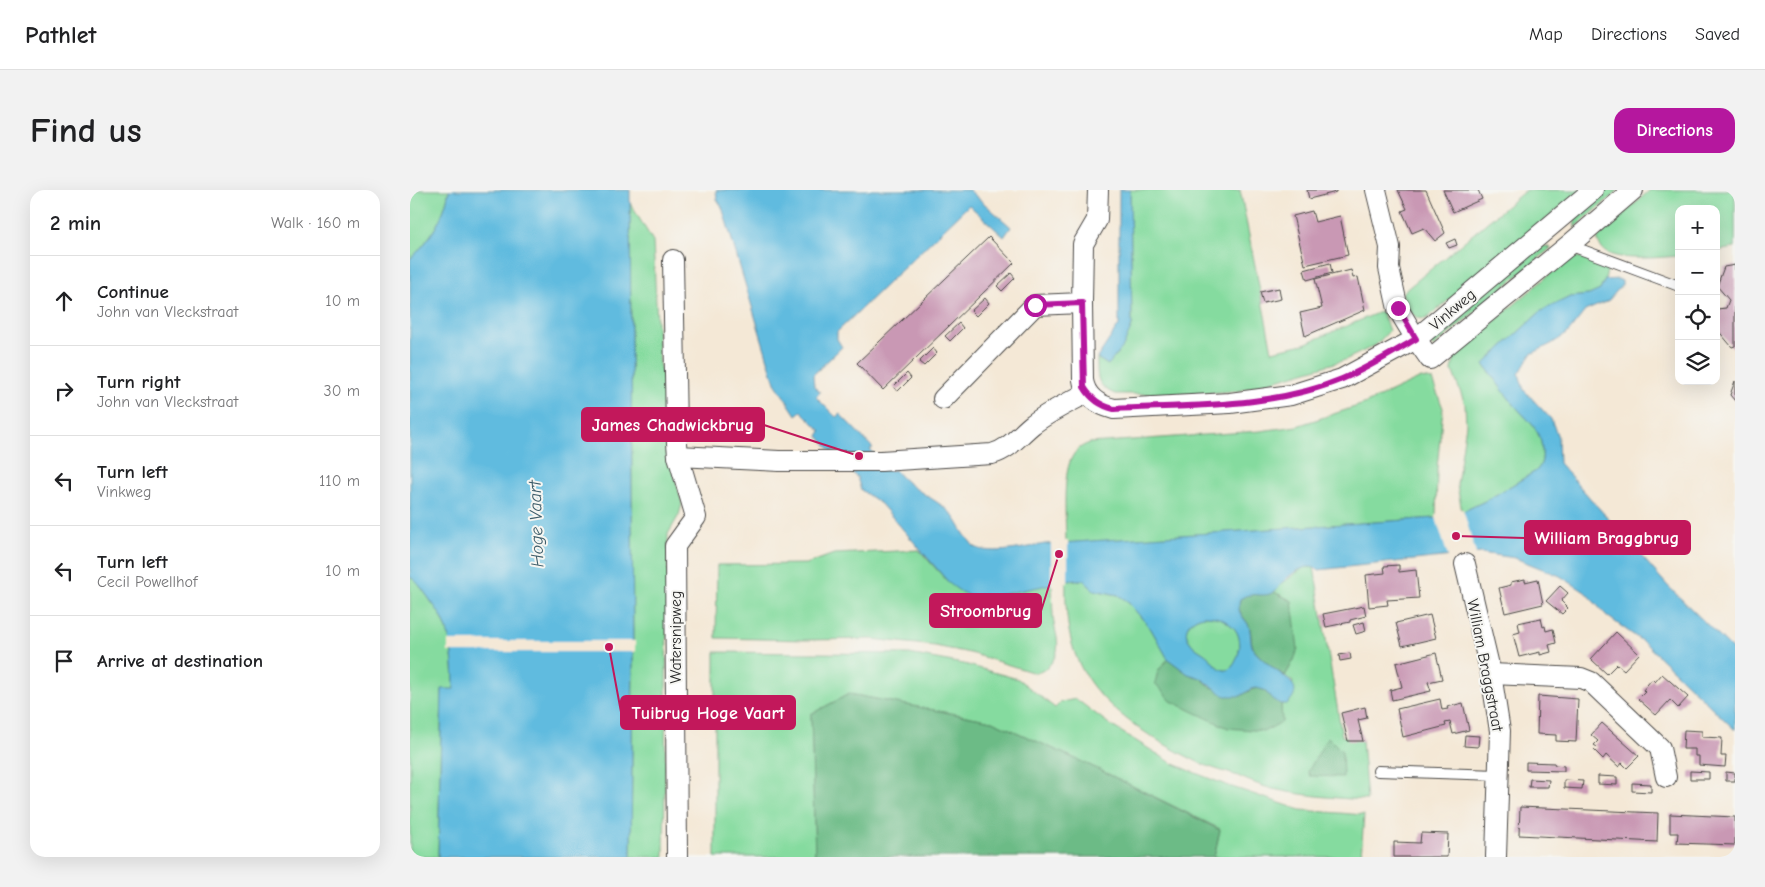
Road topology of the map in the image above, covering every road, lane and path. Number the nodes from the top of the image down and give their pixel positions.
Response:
1 (1098, 190) edge
2 (1376, 190) edge
3 (1593, 190) edge
4 (1633, 190) edge
5 (1552, 226) junction
6 (1569, 245) junction
7 (673, 260) dead end
8 (1675, 285) edge
9 (1082, 303) junction
10 (1416, 339) junction
11 (1087, 393) junction
12 (942, 399) dead end
13 (678, 456) junction
14 (1465, 564) dead end
15 (1490, 674) junction
16 (1378, 771) dead end
17 (1498, 775) junction
18 (1666, 777) dead end
19 (676, 857) edge
20 (1496, 857) edge

1 - 9 street
2 - 10 street
3 - 5 street, Vinkweg
4 - 6 street, Vinkweg
5 - 6 street
5 - 10 street, Vinkweg
6 - 8 lane
6 - 10 street, Vinkweg
7 - 13 street
9 - 11 street
9 - 12 street
10 - 11 street, Vinkweg
11 - 13 street
13 - 19 street, Watersnipweg
14 - 15 street, William Braggstraat
15 - 17 street, William Braggstraat
15 - 18 street
16 - 17 lane
17 - 20 street, William Braggstraat

